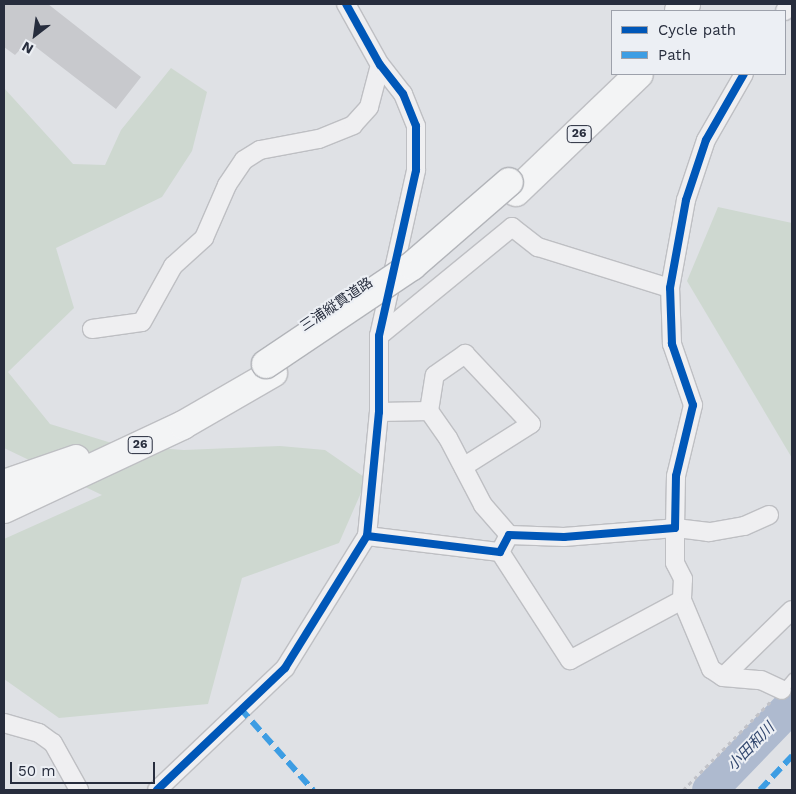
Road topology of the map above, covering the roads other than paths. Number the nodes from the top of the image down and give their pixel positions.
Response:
1 (339, 4) edge
2 (346, 4) edge
3 (380, 65) junction
4 (621, 75) edge
5 (639, 75) edge
6 (743, 75) edge
7 (512, 188) junction
8 (670, 288) junction
9 (92, 329) dead end
10 (379, 336) junction
11 (269, 368) junction
12 (429, 411) junction
13 (379, 412) junction
14 (463, 467) junction
15 (4, 484) edge
16 (4, 509) edge
17 (769, 515) dead end
18 (675, 528) junction
19 (509, 535) junction
20 (367, 536) junction
21 (500, 552) junction
22 (682, 600) junction
23 (792, 610) edge
24 (723, 677) junction
25 (787, 684) edge
26 (4, 723) edge
27 (79, 790) edge
28 (156, 790) edge

1 - 2 street
2 - 3 street
3 - 9 street
3 - 10 street
4 - 7 highway, 三浦縦貫道路 / 26
5 - 7 highway, 三浦縦貫道路 / 26
6 - 8 street
7 - 11 highway, 三浦縦貫道路 / 26
8 - 10 street
8 - 18 street
10 - 13 street
11 - 15 highway, 三浦縦貫道路 / 26
11 - 16 highway, 三浦縦貫道路 / 26
12 - 13 street
12 - 14 street
12 - 14 street
13 - 20 street
14 - 19 street
17 - 18 street
18 - 19 street
18 - 22 street
19 - 21 street
20 - 21 street
20 - 28 street
21 - 22 street
22 - 24 street
23 - 24 street
24 - 25 street
26 - 27 street

